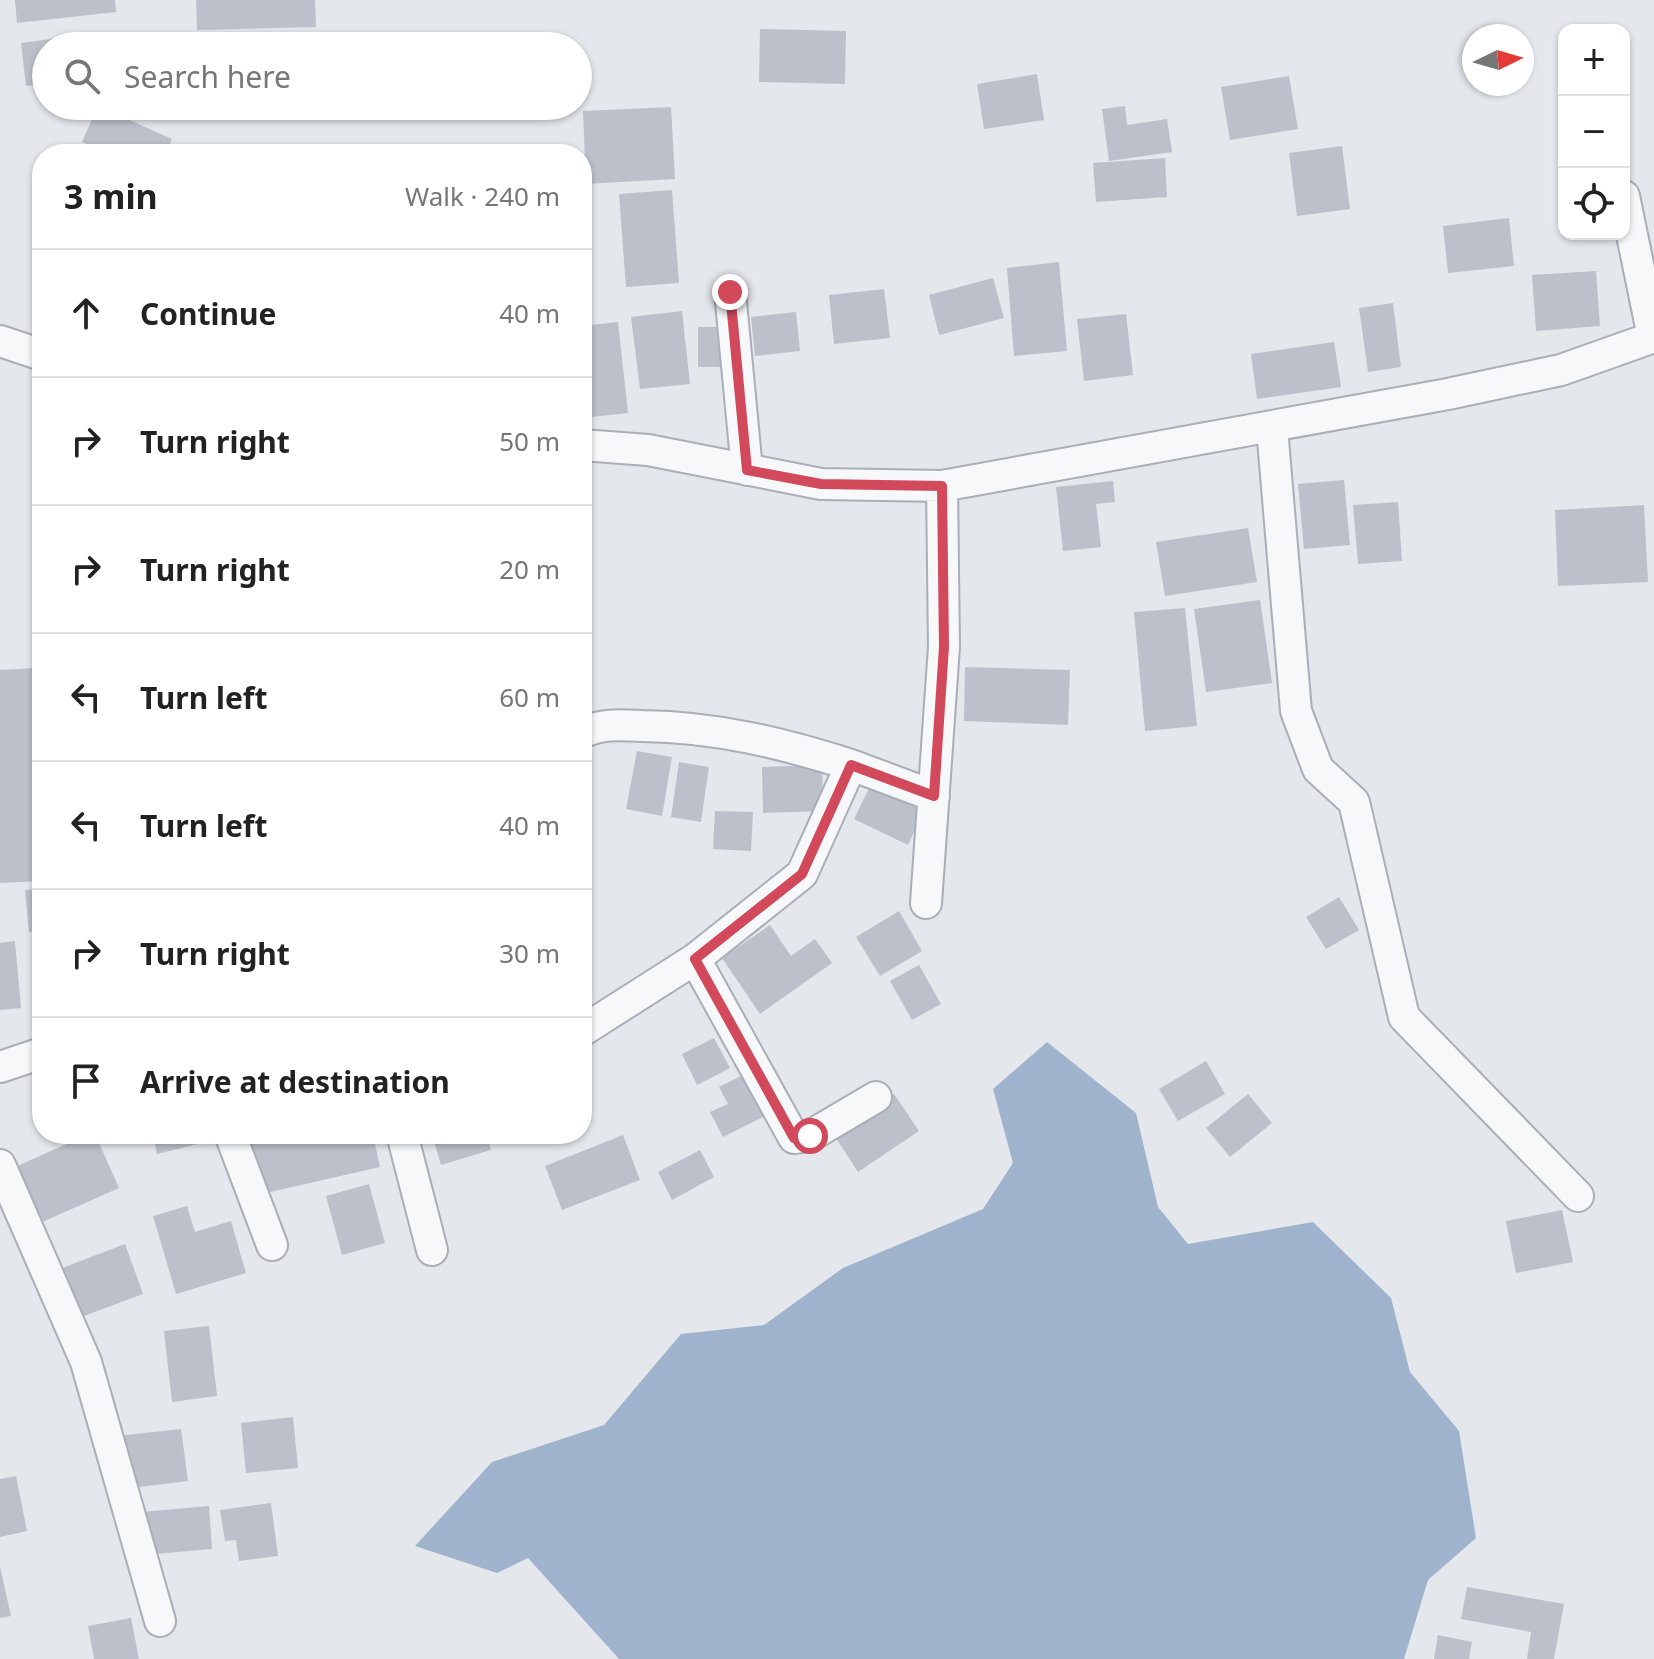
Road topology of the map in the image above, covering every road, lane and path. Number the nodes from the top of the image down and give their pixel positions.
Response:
1 (1630, 225) edge
2 (730, 292) dead end
3 (1653, 337) edge
4 (0, 341) edge
5 (32, 352) edge
6 (1272, 428) junction
7 (592, 446) edge
8 (747, 470) junction
9 (942, 486) junction
10 (592, 728) edge
11 (851, 765) junction
12 (934, 796) junction
13 (926, 903) dead end
14 (695, 959) junction
15 (592, 1025) edge
16 (32, 1056) edge
17 (0, 1067) edge
18 (876, 1097) dead end
19 (234, 1144) edge
20 (405, 1144) edge
21 (0, 1165) edge
22 (1578, 1196) dead end
23 (272, 1245) dead end
24 (432, 1250) dead end
25 (160, 1621) dead end

1 - 3 street
2 - 8 street
3 - 6 street
4 - 5 street
6 - 9 street
6 - 22 street
7 - 8 street
8 - 9 street
9 - 12 street
10 - 11 street
11 - 12 street
11 - 14 street
12 - 13 street
14 - 15 street
14 - 18 street
16 - 17 street
19 - 23 street
20 - 24 street
21 - 25 street

